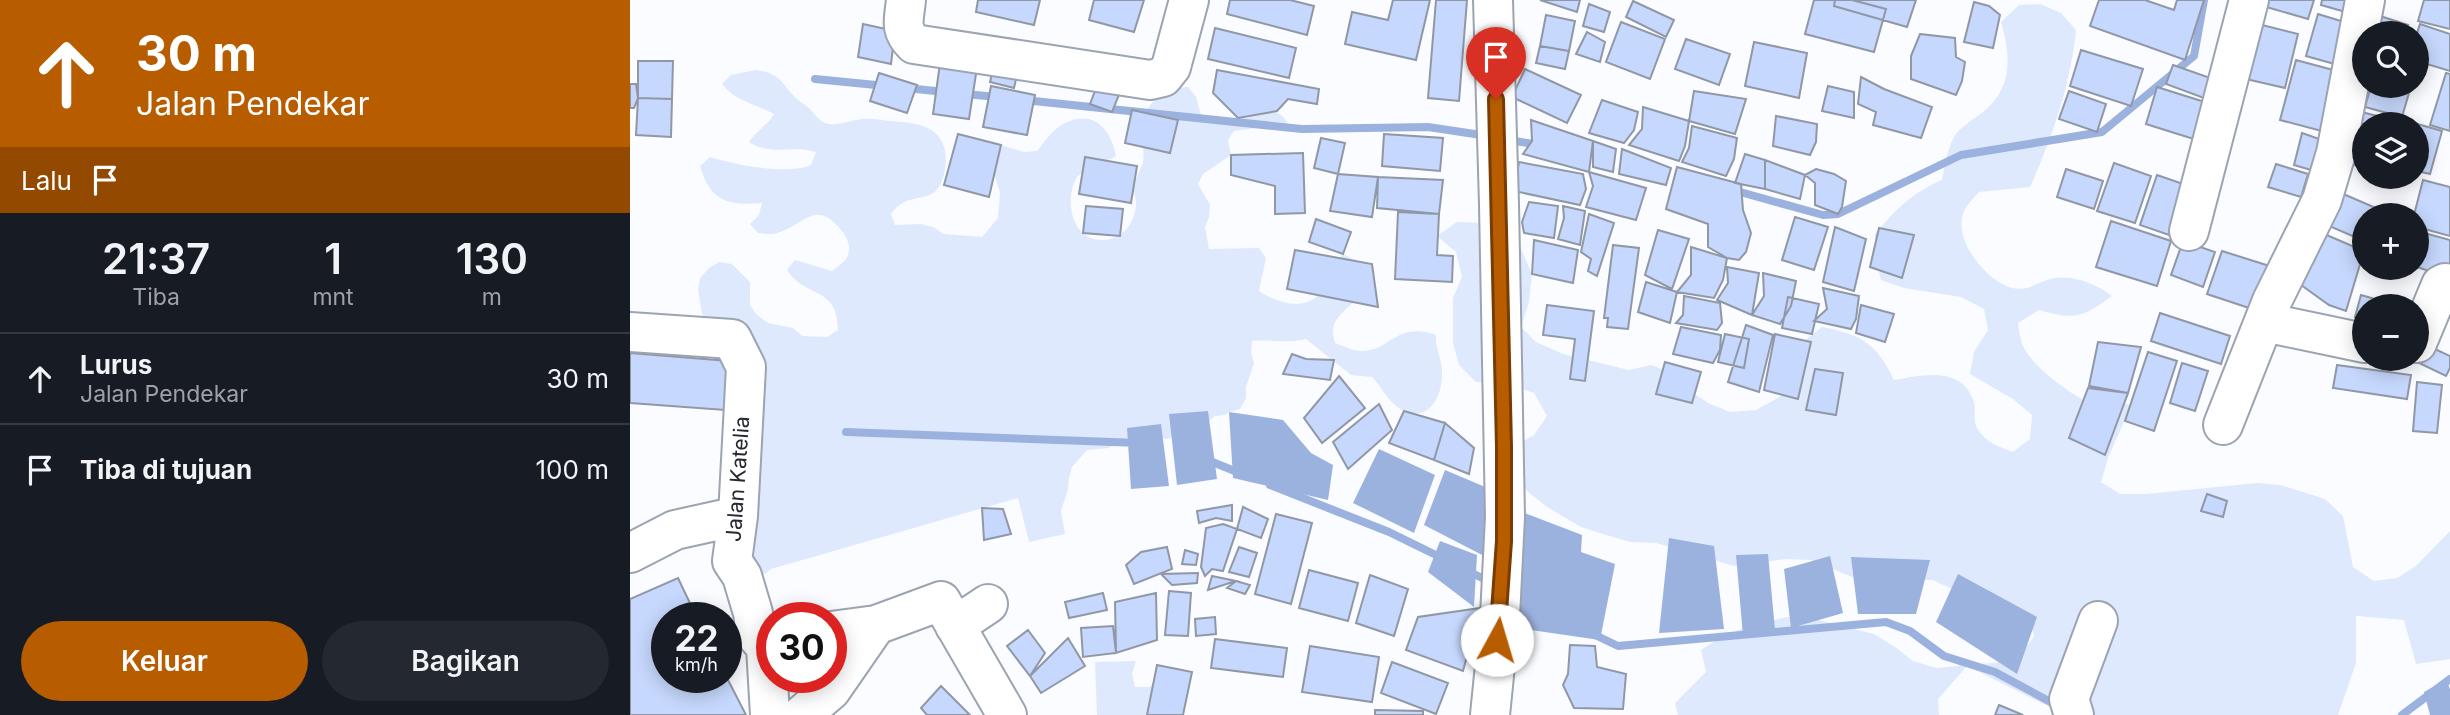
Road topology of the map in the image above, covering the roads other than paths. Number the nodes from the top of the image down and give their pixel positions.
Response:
1 (906, 0) edge
2 (1189, 0) edge
3 (1493, 0) edge
4 (2249, 0) edge
5 (2365, 0) edge
6 (2189, 231) dead end
7 (2450, 284) edge
8 (2429, 314) edge
9 (2264, 322) junction
10 (630, 332) edge
11 (2352, 340) edge
12 (2223, 425) dead end
13 (738, 516) junction
14 (630, 553) edge
15 (988, 604) dead end
16 (2098, 621) dead end
17 (876, 625) junction
18 (955, 626) junction
19 (847, 629) edge
20 (756, 635) edge
21 (770, 693) edge
22 (2071, 707) edge
23 (770, 715) edge
24 (802, 715) edge
25 (1007, 715) edge
26 (1490, 715) edge

1 - 2 street
3 - 26 street
4 - 6 street
5 - 9 street
7 - 8 street
9 - 11 street
9 - 12 street
10 - 13 street, Jalan Katelia
13 - 14 street
13 - 20 street, Jalan Katelia
15 - 18 street
16 - 22 street
17 - 18 street
17 - 19 street
17 - 24 street
18 - 25 street
21 - 23 street, Jalan Katelia

